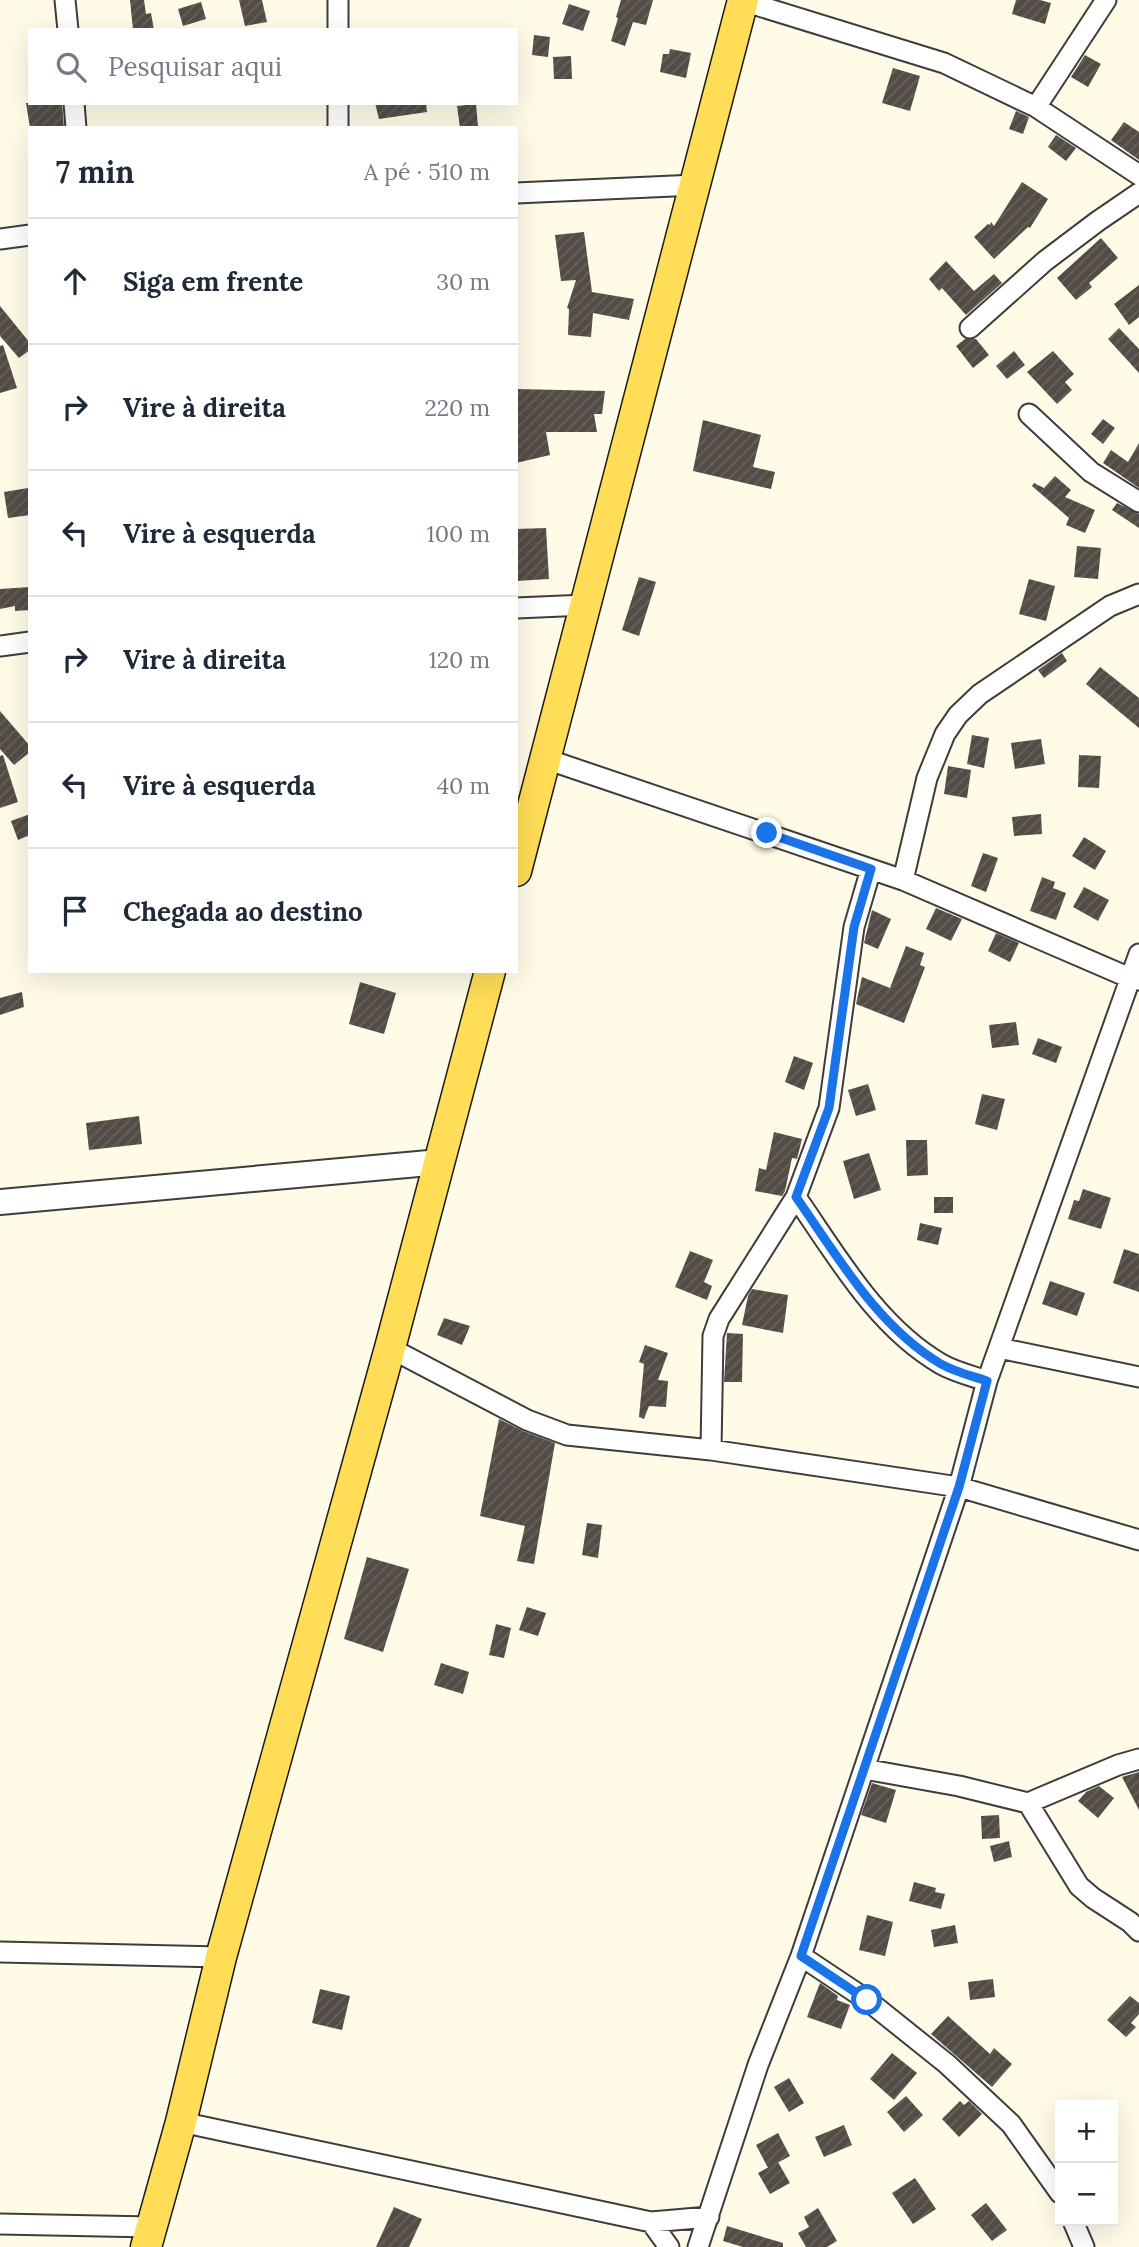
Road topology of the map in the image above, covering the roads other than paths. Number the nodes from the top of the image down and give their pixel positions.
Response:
1 (65, 0) edge
2 (338, 0) edge
3 (1106, 0) edge
4 (743, 1) edge
5 (68, 28) edge
6 (338, 28) edge
7 (74, 105) edge
8 (338, 105) edge
9 (1036, 107) junction
10 (76, 126) edge
11 (338, 126) edge
12 (1139, 176) edge
13 (696, 185) junction
14 (518, 192) edge
15 (1139, 193) edge
16 (28, 235) edge
17 (0, 239) edge
18 (970, 328) dead end
19 (1029, 414) dead end
20 (1139, 502) edge
21 (1139, 594) edge
22 (586, 605) junction
23 (518, 608) edge
24 (28, 642) edge
25 (0, 646) edge
26 (546, 759) junction
27 (518, 864) edge
28 (871, 869) junction
29 (902, 880) junction
30 (1139, 954) edge
31 (489, 973) edge
32 (1135, 979) edge
33 (440, 1162) junction
34 (796, 1197) junction
35 (0, 1202) edge
36 (390, 1348) junction
37 (999, 1348) junction
38 (1139, 1377) edge
39 (987, 1381) junction
40 (711, 1450) junction
41 (959, 1487) junction
42 (1139, 1540) edge
43 (1139, 1759) edge
44 (864, 1769) junction
45 (1028, 1803) junction
46 (1139, 1931) edge
47 (0, 1952) edge
48 (801, 1956) junction
49 (221, 1957) junction
50 (181, 2122) junction
51 (1055, 2186) edge
52 (709, 2217) junction
53 (651, 2222) junction
54 (0, 2224) edge
55 (1075, 2226) edge
56 (149, 2237) edge
57 (669, 2247) edge
58 (698, 2247) edge
59 (1084, 2247) edge

1 - 5 street
2 - 6 street
3 - 9 street
4 - 9 street
4 - 13 main road
7 - 10 street
8 - 11 street
9 - 12 street
13 - 14 street
13 - 22 main road
15 - 18 street
16 - 17 street
19 - 20 street
21 - 29 street
22 - 23 street
22 - 26 main road
24 - 25 street
26 - 27 main road
26 - 28 street
28 - 29 street
28 - 34 street
29 - 32 street
30 - 32 street
31 - 33 main road
32 - 37 street
33 - 35 street
33 - 36 main road
34 - 39 street
34 - 40 street
36 - 40 street
36 - 49 main road
37 - 38 street
37 - 39 street
39 - 41 street
40 - 41 street
41 - 42 street
41 - 44 street
43 - 45 street
44 - 45 street
44 - 48 street
45 - 46 street
47 - 49 street
48 - 51 street
48 - 52 street
49 - 50 main road
50 - 53 street
50 - 56 main road
52 - 53 street
52 - 58 street
53 - 57 street
54 - 56 street
55 - 59 street

